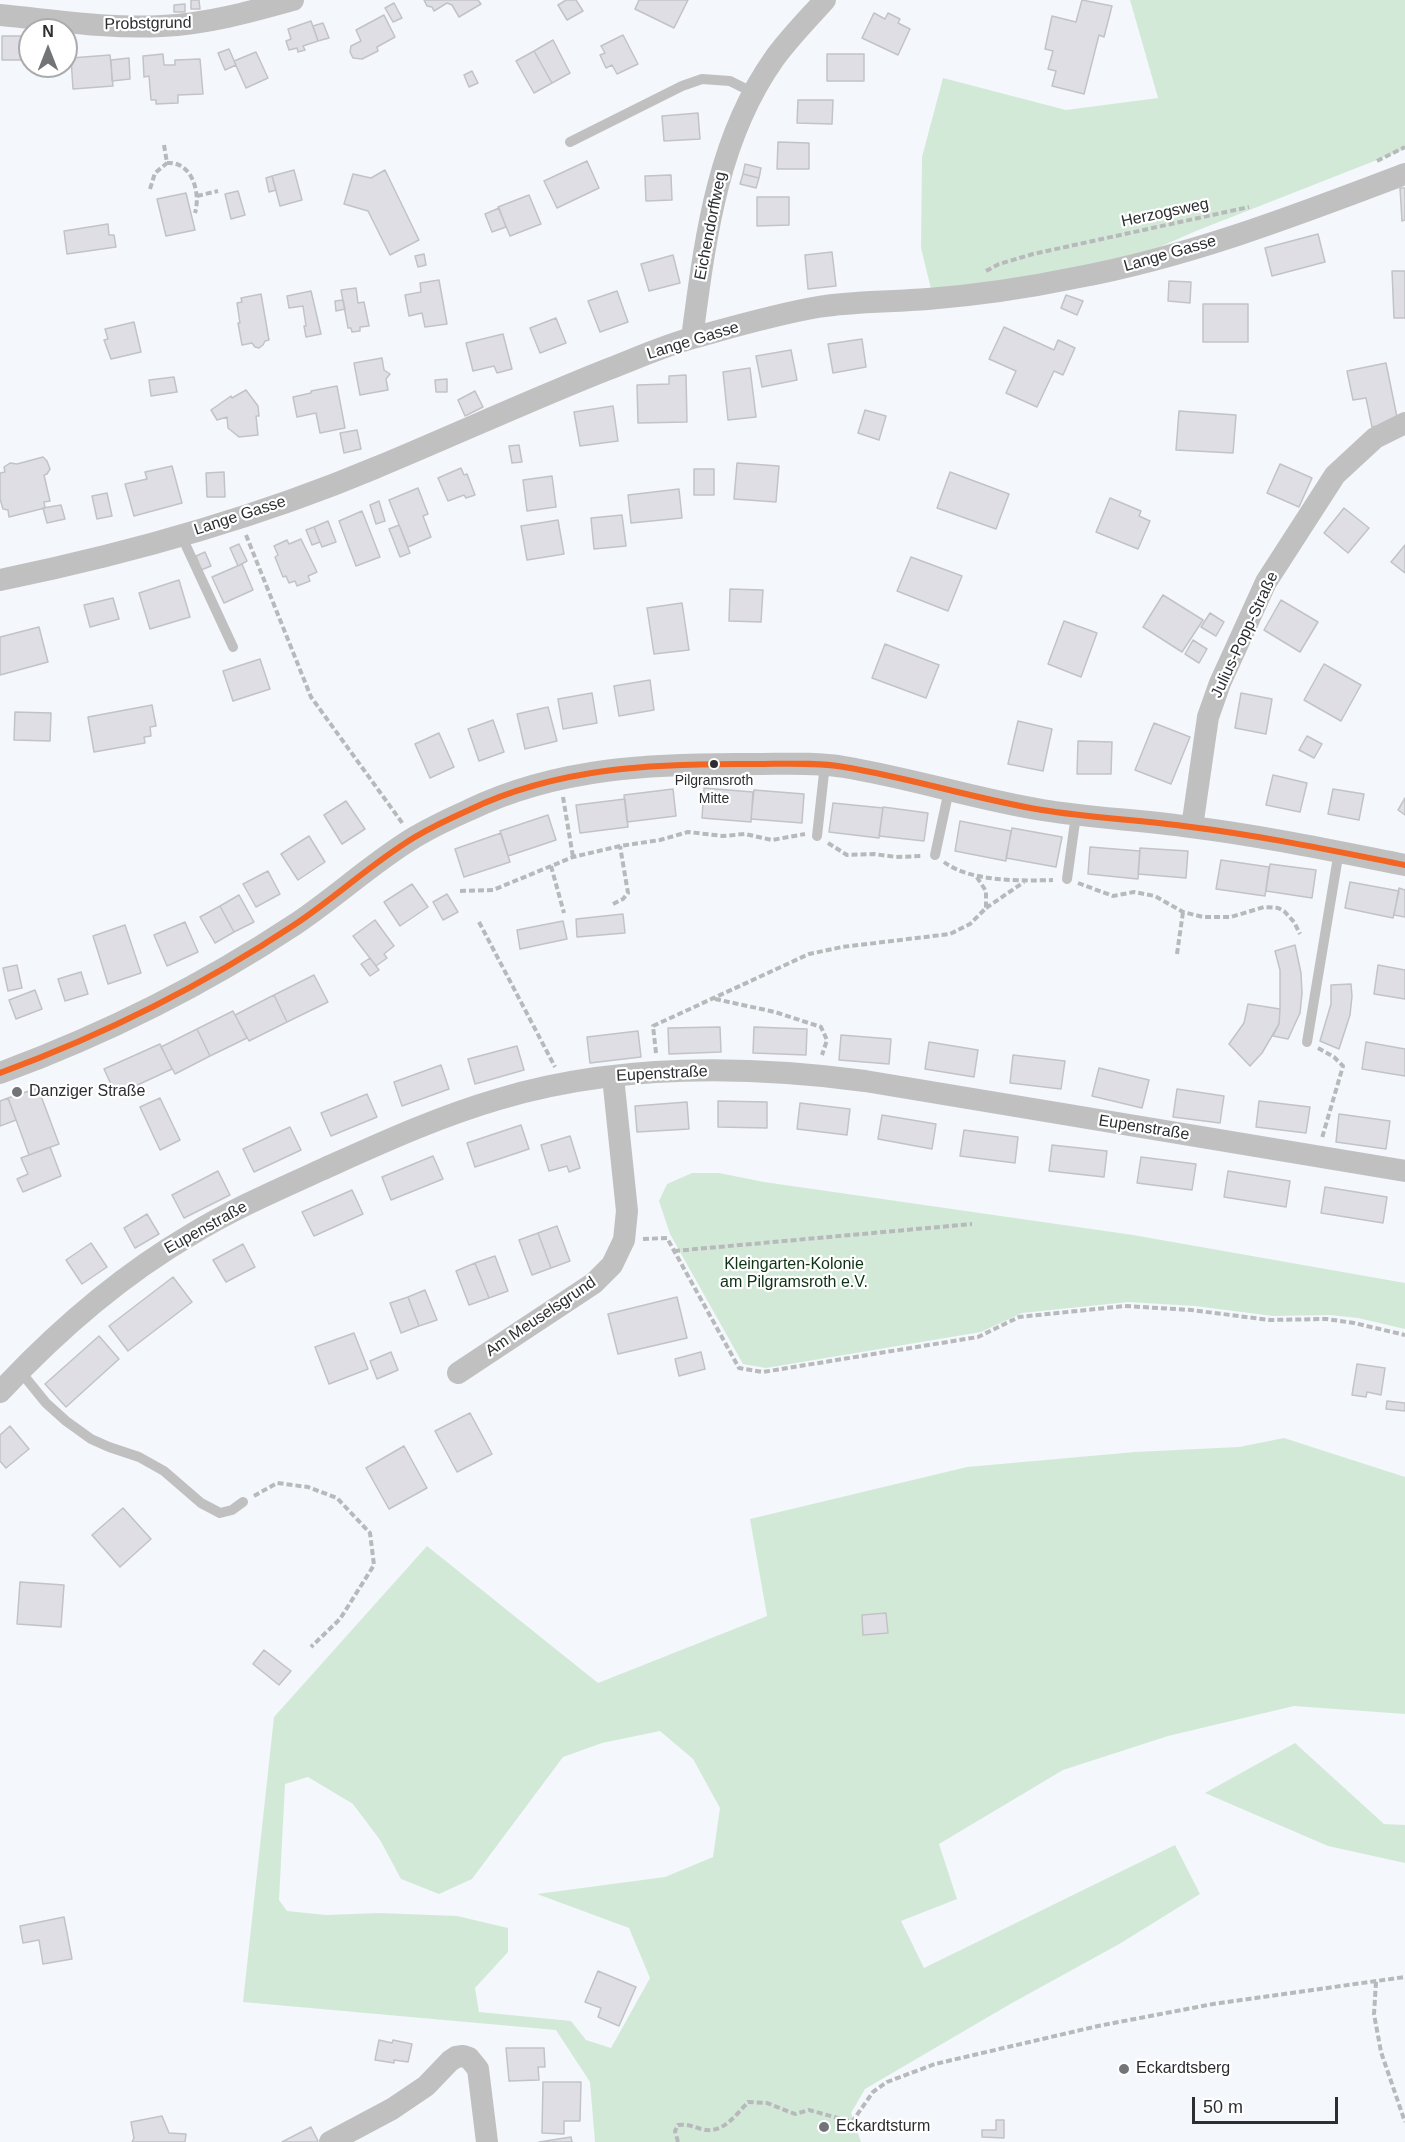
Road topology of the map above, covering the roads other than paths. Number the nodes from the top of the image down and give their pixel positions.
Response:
1 (293, 0) edge
2 (825, 0) edge
3 (0, 15) edge
4 (754, 93) junction
5 (570, 142) dead end
6 (1405, 174) edge
7 (692, 338) junction
8 (1405, 423) edge
9 (181, 534) junction
10 (0, 580) edge
11 (233, 647) dead end
12 (825, 764) junction
13 (949, 790) junction
14 (1076, 815) junction
15 (1192, 827) junction
16 (817, 836) road end
17 (1339, 851) junction
18 (935, 855) road end
19 (1405, 865) edge
20 (1067, 879) road end
21 (1307, 1042) road end
22 (0, 1073) edge
23 (613, 1077) junction
24 (1405, 1171) edge
25 (20, 1371) junction
26 (458, 1373) dead end
27 (0, 1392) edge
28 (243, 1502) road end
29 (330, 2142) edge
30 (487, 2142) edge

1 - 3 street, Probstgrund
2 - 4 street, Eichendorffweg
4 - 5 lane
4 - 7 street, Eichendorffweg
6 - 7 street, Lange Gasse
7 - 9 street, Lange Gasse
8 - 15 street, Julius-Popp-Straße
9 - 10 street, Lange Gasse
9 - 11 lane
12 - 13 street
12 - 16 lane
12 - 22 street
13 - 14 street
13 - 18 lane
14 - 15 street
14 - 20 lane
15 - 17 street
17 - 19 street
17 - 21 lane
23 - 24 street, Eupenstraße
23 - 25 street, Eupenstraße
23 - 26 street, Am Meuselsgrund
25 - 27 street, Eupenstraße
25 - 28 lane
29 - 30 street

